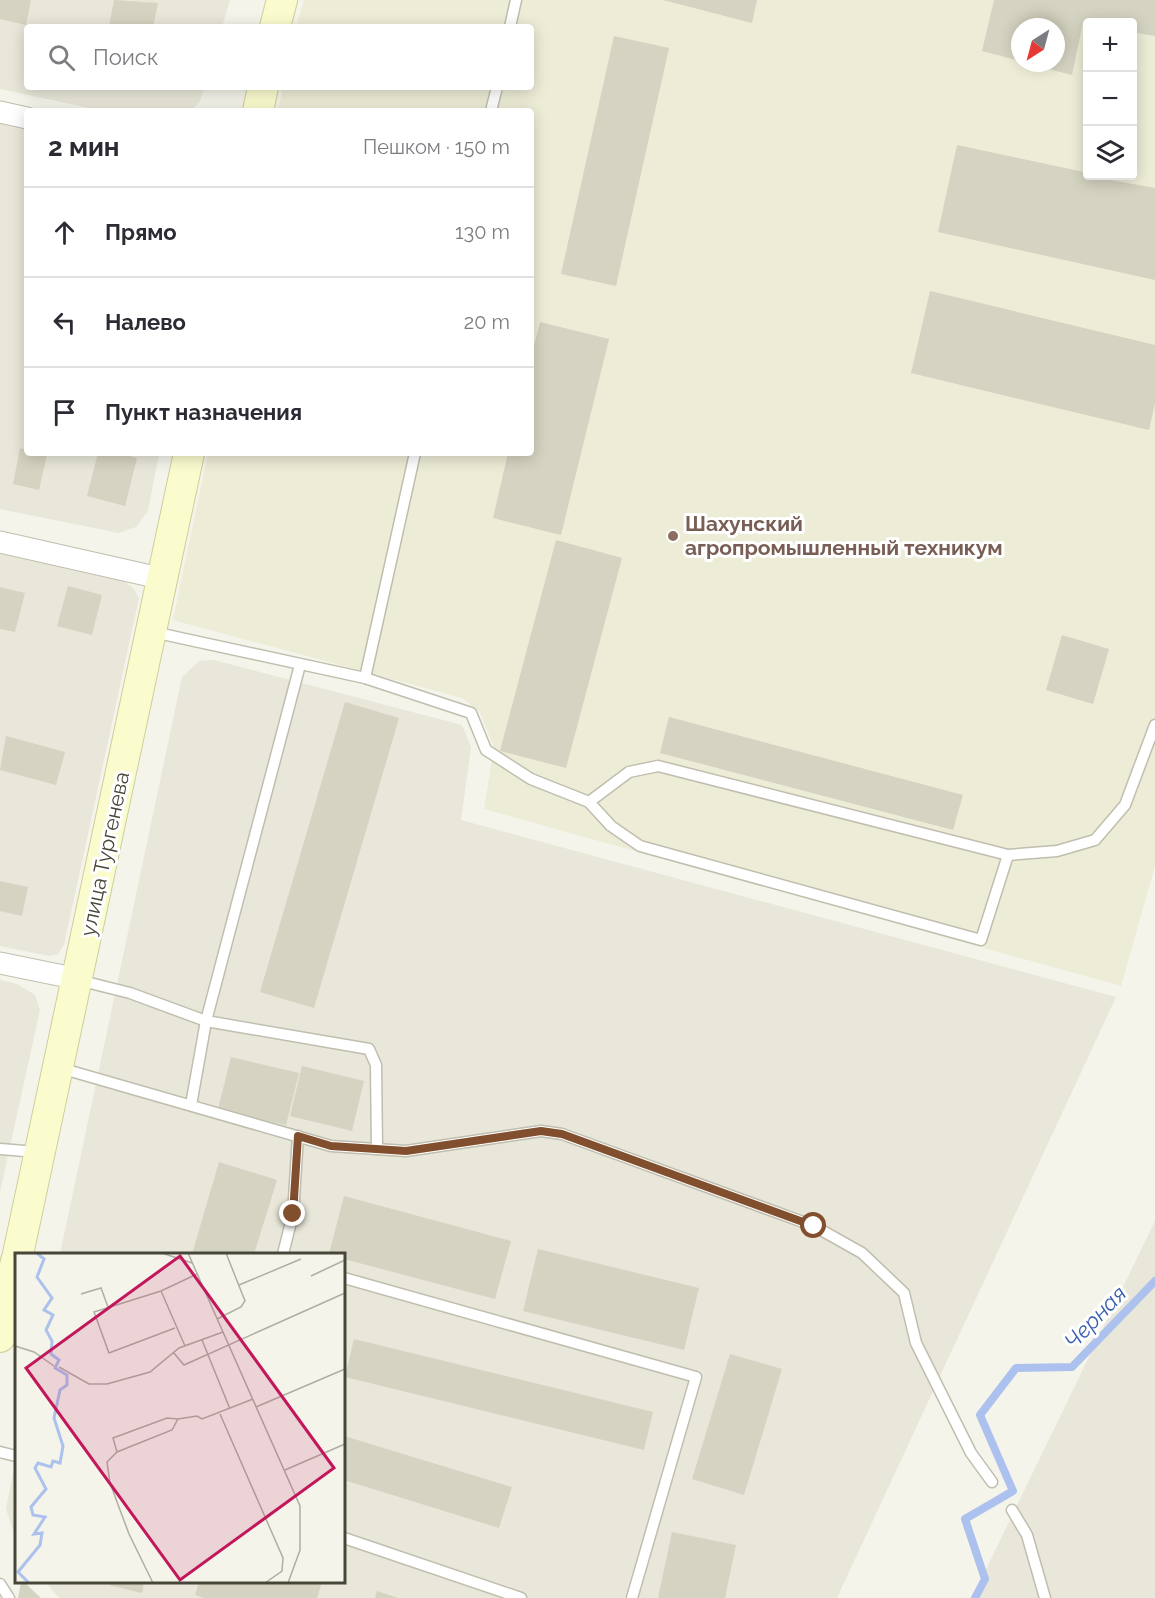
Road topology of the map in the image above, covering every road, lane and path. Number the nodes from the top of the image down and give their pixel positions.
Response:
1 (282, 0) edge
2 (516, 0) edge
3 (276, 24) edge
4 (511, 24) edge
5 (262, 90) edge
6 (496, 90) edge
7 (259, 108) edge
8 (492, 108) edge
9 (0, 112) edge
10 (24, 117) edge
11 (188, 456) edge
12 (414, 456) edge
13 (0, 542) edge
14 (164, 579) junction
15 (153, 632) junction
16 (300, 665) junction
17 (365, 678) junction
18 (1155, 725) edge
19 (589, 802) junction
20 (1008, 855) junction
21 (0, 963) edge
22 (78, 980) junction
23 (206, 1021) junction
24 (59, 1067) junction
25 (191, 1106) junction
26 (298, 1136) junction
27 (0, 1149) edge
28 (377, 1149) junction
29 (40, 1152) junction
30 (18, 1253) edge
31 (283, 1253) edge
32 (15, 1266) edge
33 (345, 1278) edge
34 (0, 1337) edge
35 (0, 1452) edge
36 (15, 1456) edge
37 (992, 1482) dead end
38 (1012, 1510) dead end
39 (345, 1538) edge
40 (0, 1584) edge
41 (9, 1598) edge
42 (521, 1598) edge
43 (632, 1598) edge
44 (1045, 1598) edge

1 - 3 street
2 - 4 lane
5 - 7 street
6 - 8 lane
9 - 10 street
11 - 14 street, улица Тургенева
12 - 17 lane
13 - 14 street
14 - 15 street, улица Тургенева
15 - 16 lane
15 - 22 street, улица Тургенева
16 - 17 lane
16 - 23 lane
17 - 19 lane
18 - 20 lane
19 - 20 lane
19 - 20 lane
21 - 22 street
22 - 23 lane
22 - 24 street, улица Тургенева
23 - 25 lane
23 - 28 lane
24 - 25 lane
24 - 29 street, улица Тургенева
25 - 26 lane
26 - 28 lane
26 - 31 lane
27 - 29 lane
28 - 37 lane
29 - 30 street, улица Тургенева
32 - 34 street
33 - 43 lane
35 - 36 lane
38 - 44 lane
39 - 42 lane
40 - 41 lane

